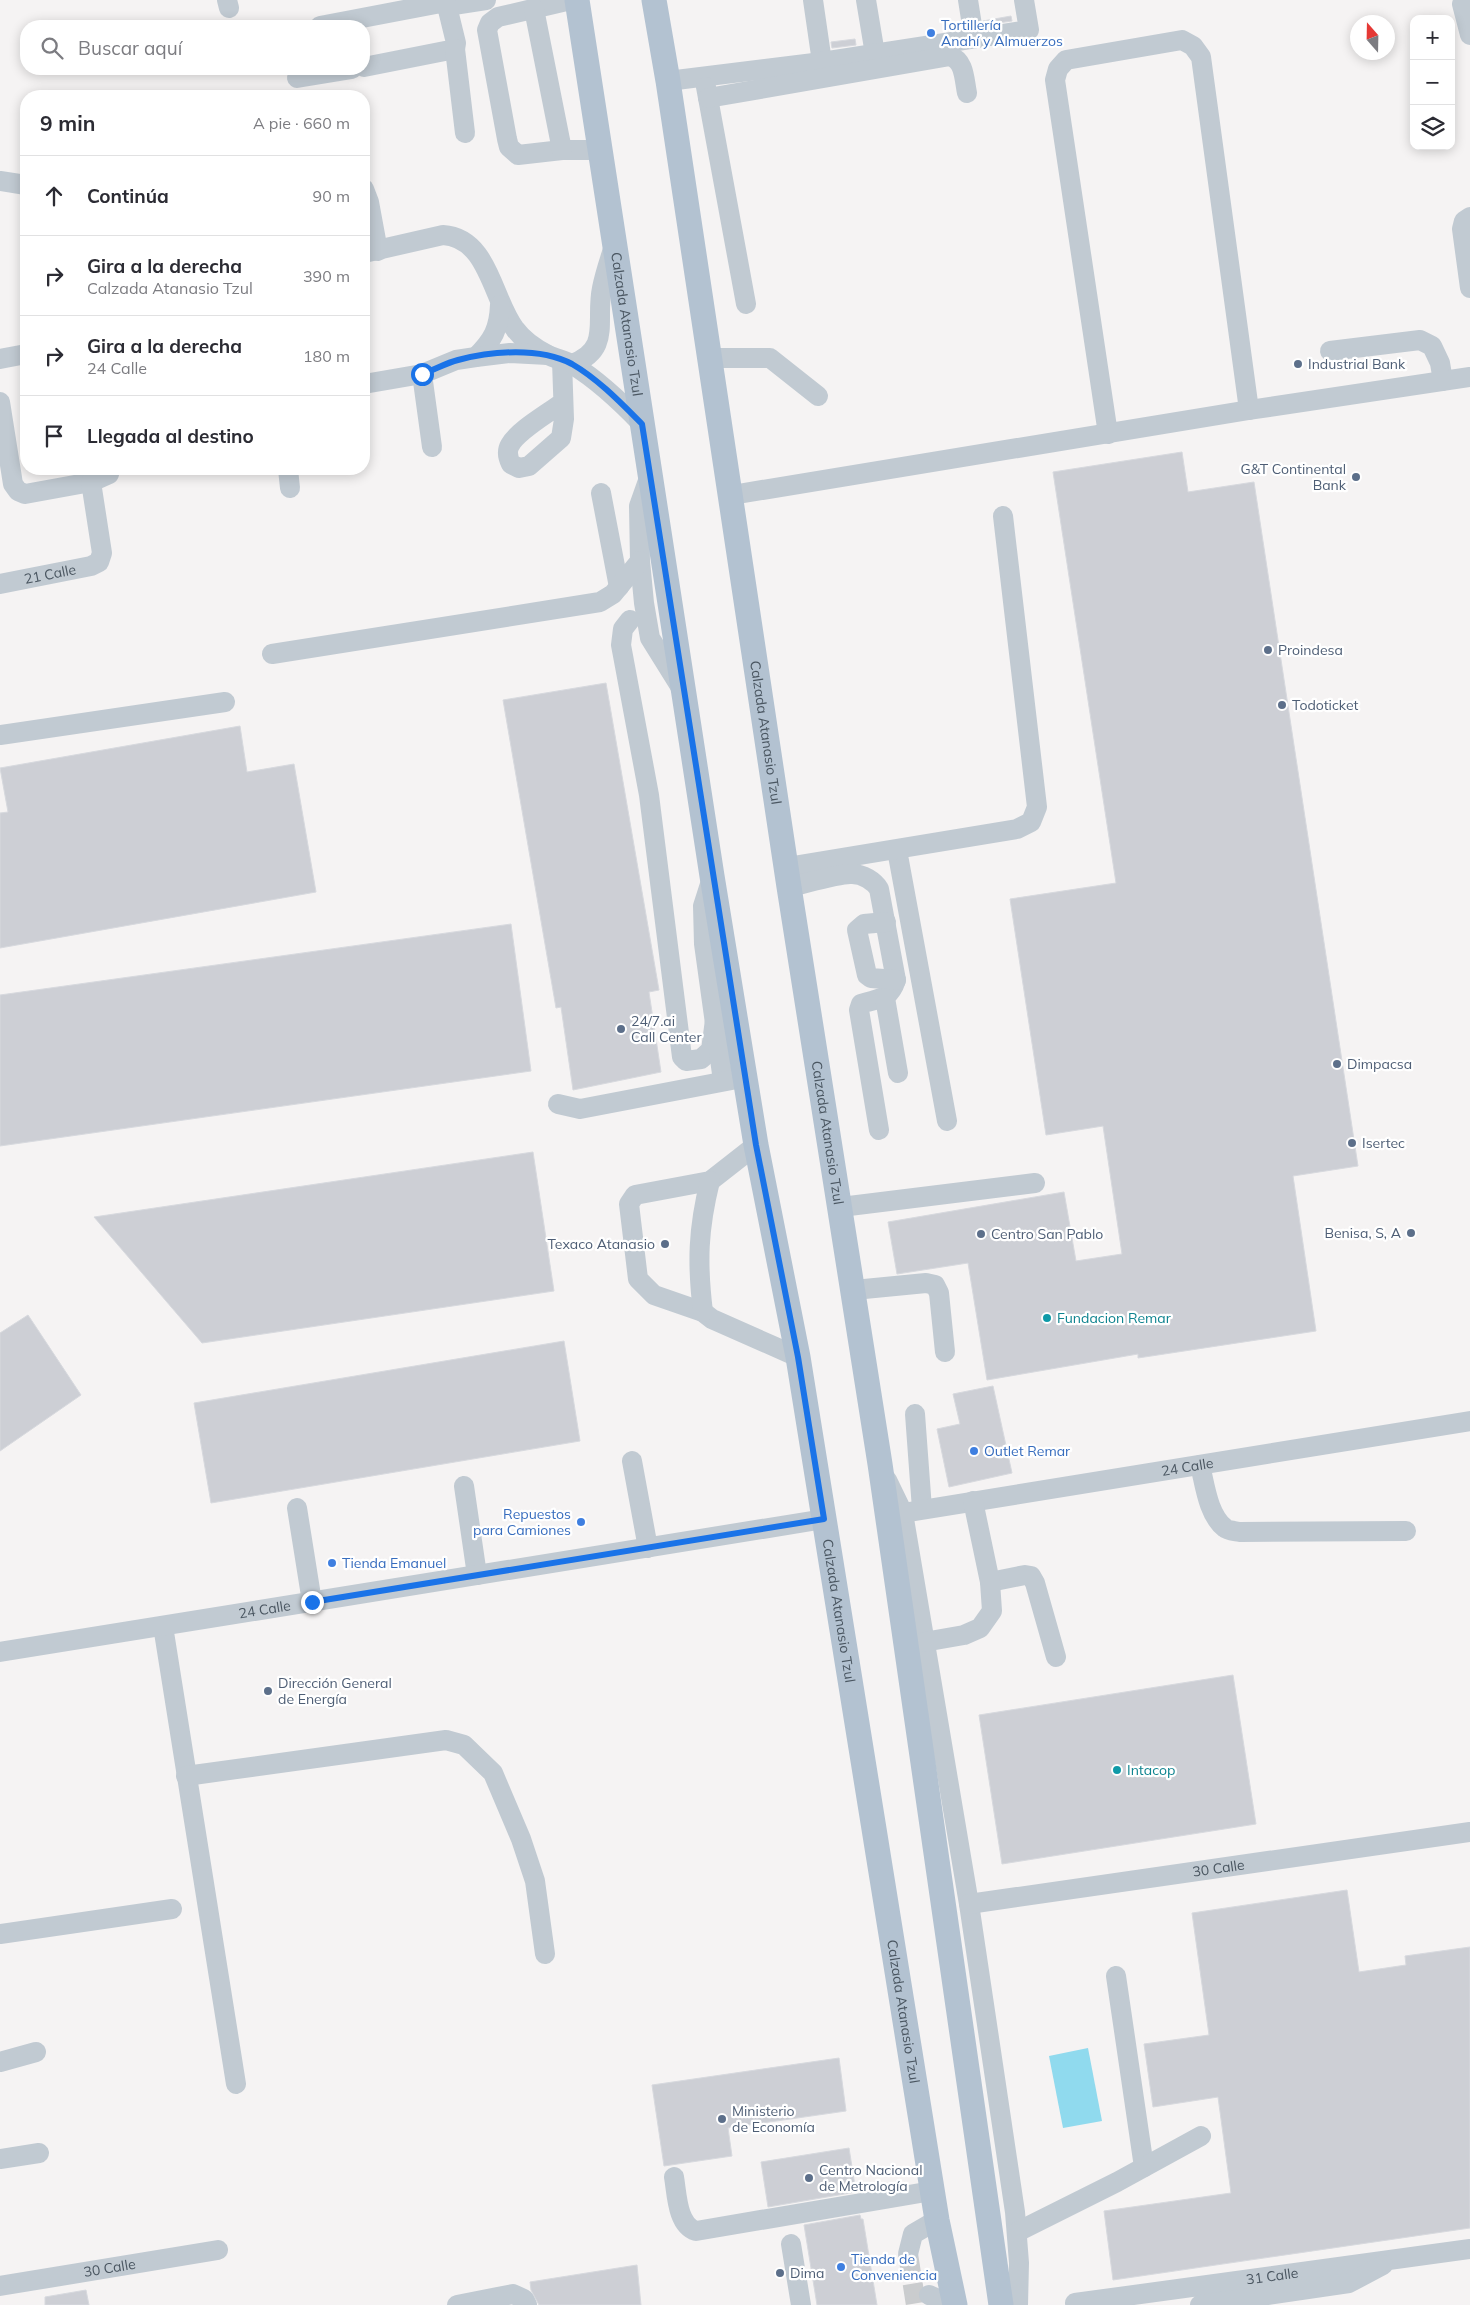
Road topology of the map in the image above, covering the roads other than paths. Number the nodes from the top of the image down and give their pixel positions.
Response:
1 (486, 0) edge
2 (571, 0) edge
3 (576, 0) edge
4 (654, 0) edge
5 (813, 0) edge
6 (866, 0) edge
7 (968, 0) edge
8 (1024, 0) edge
9 (1464, 0) edge
10 (447, 6) junction
11 (534, 9) junction
12 (350, 20) edge
13 (1470, 35) edge
14 (974, 38) junction
15 (455, 49) junction
16 (875, 54) junction
17 (822, 62) junction
18 (370, 66) edge
19 (324, 75) edge
20 (703, 78) junction
21 (297, 81) edge
22 (668, 81) junction
23 (967, 93) dead end
24 (708, 98) junction
25 (465, 133) dead end
26 (562, 150) junction
27 (599, 150) junction
28 (0, 181) edge
29 (20, 184) edge
30 (370, 202) edge
31 (1470, 217) edge
32 (615, 244) junction
33 (371, 252) edge
34 (1470, 288) edge
35 (746, 304) dead end
36 (500, 305) junction
37 (1330, 350) dead end
38 (20, 355) edge
39 (476, 357) junction
40 (0, 358) edge
41 (710, 358) junction
42 (561, 360) junction
43 (422, 374) junction
44 (1470, 377) edge
45 (1443, 381) junction
46 (370, 383) edge
47 (818, 396) dead end
48 (0, 402) edge
49 (563, 402) dead end
50 (1249, 410) junction
51 (642, 424) junction
52 (1108, 434) junction
53 (432, 447) dead end
54 (107, 475) edge
55 (650, 475) junction
56 (92, 482) junction
57 (601, 493) dead end
58 (732, 495) junction
59 (1003, 516) dead end
60 (640, 561) junction
61 (0, 584) edge
62 (619, 588) junction
63 (600, 602) junction
64 (630, 620) junction
65 (650, 638) junction
66 (272, 654) dead end
67 (686, 695) junction
68 (225, 702) dead end
69 (0, 735) edge
70 (897, 850) junction
71 (712, 876) junction
72 (788, 877) junction
73 (886, 922) junction
74 (896, 980) junction
75 (885, 998) junction
76 (715, 1020) junction
77 (898, 1074) dead end
78 (735, 1080) junction
79 (558, 1104) dead end
80 (947, 1121) dead end
81 (879, 1130) dead end
82 (756, 1145) junction
83 (710, 1181) junction
84 (1035, 1183) dead end
85 (841, 1207) junction
86 (854, 1290) junction
87 (703, 1312) junction
88 (945, 1352) dead end
89 (798, 1357) junction
90 (915, 1414) dead end
91 (1470, 1421) edge
92 (632, 1462) dead end
93 (880, 1464) junction
94 (1200, 1465) junction
95 (464, 1486) dead end
96 (973, 1501) junction
97 (296, 1508) dead end
98 (912, 1511) junction
99 (824, 1519) junction
100 (1406, 1531) dead end
101 (648, 1548) junction
102 (478, 1575) junction
103 (990, 1582) junction
104 (312, 1602) junction
105 (163, 1626) junction
106 (924, 1642) junction
107 (0, 1652) edge
108 (1056, 1657) dead end
109 (186, 1776) junction
110 (1470, 1832) edge
111 (969, 1904) junction
112 (172, 1909) dead end
113 (0, 1934) edge
114 (545, 1954) dead end
115 (1116, 1976) dead end
116 (36, 2052) dead end
117 (0, 2062) edge
118 (236, 2084) dead end
119 (1201, 2136) dead end
120 (39, 2153) dead end
121 (0, 2159) edge
122 (1144, 2167) junction
123 (674, 2177) dead end
124 (932, 2191) junction
125 (937, 2220) junction
126 (1017, 2232) junction
127 (791, 2244) dead end
128 (1470, 2249) edge
129 (218, 2250) dead end
130 (908, 2254) tunnel mouth
131 (1394, 2259) junction
132 (1019, 2271) junction
133 (0, 2286) edge
134 (929, 2295) dead end
135 (1075, 2303) dead end
136 (457, 2305) edge
137 (527, 2305) edge
138 (801, 2305) edge
139 (954, 2305) edge
140 (1000, 2305) edge
141 (1018, 2305) edge
142 (1033, 2305) edge
143 (1200, 2305) edge

1 - 10 street
2 - 11 street
3 - 27 main road, Calzada Atanasio Tzul
4 - 22 main road, Calzada Atanasio Tzul
5 - 17 street
6 - 16 street
7 - 14 street
8 - 14 street
9 - 13 street
10 - 12 street
10 - 15 street
11 - 26 street
11 - 26 street
14 - 16 street
15 - 18 street
15 - 25 street
16 - 17 street
17 - 20 street
19 - 21 street
20 - 22 street
20 - 24 street
22 - 41 main road, Calzada Atanasio Tzul
23 - 24 street
24 - 35 street
26 - 27 street
27 - 32 main road, Calzada Atanasio Tzul
28 - 29 street
30 - 33 street
31 - 34 street
32 - 42 street
32 - 51 main road, Calzada Atanasio Tzul
33 - 36 street
36 - 39 street
36 - 42 street
37 - 45 street
38 - 40 street
39 - 42 street
39 - 43 street
41 - 47 street
41 - 58 main road, Calzada Atanasio Tzul
42 - 49 street
42 - 51 street
43 - 46 street
43 - 53 street
44 - 45 street
45 - 50 street
48 - 56 street
50 - 52 street
50 - 52 street
51 - 55 main road, Calzada Atanasio Tzul
52 - 58 street
54 - 56 street
55 - 60 street
55 - 67 main road, Calzada Atanasio Tzul
56 - 61 street, 21 Calle
57 - 62 street
58 - 72 main road, Calzada Atanasio Tzul
59 - 70 street
60 - 62 street
60 - 65 street
62 - 63 street
63 - 64 street
63 - 66 street
64 - 65 street
64 - 76 street
65 - 67 street
67 - 71 main road, Calzada Atanasio Tzul
68 - 69 street
70 - 72 street
70 - 80 street
71 - 76 street
71 - 78 main road, Calzada Atanasio Tzul
72 - 73 street
72 - 85 main road, Calzada Atanasio Tzul
73 - 74 street
73 - 74 street
74 - 75 street
75 - 77 street
75 - 81 street
76 - 78 street
78 - 79 street
78 - 82 main road, Calzada Atanasio Tzul
82 - 83 street
82 - 89 main road, Calzada Atanasio Tzul
83 - 87 street
83 - 87 street
84 - 85 street
85 - 86 main road, Calzada Atanasio Tzul
86 - 88 street
86 - 93 main road, Calzada Atanasio Tzul
87 - 89 street
89 - 99 main road, Calzada Atanasio Tzul
90 - 98 street
91 - 94 street, 24 Calle
92 - 101 street
93 - 98 street, Calzada Atanasio Tzul
93 - 140 main road, Calzada Atanasio Tzul
94 - 96 street, 24 Calle
94 - 100 street
95 - 102 street
96 - 98 street, 24 Calle
96 - 103 street
97 - 104 street
98 - 106 street, Calzada Atanasio Tzul
99 - 101 street, 24 Calle
99 - 124 main road, Calzada Atanasio Tzul
101 - 102 street, 24 Calle
102 - 104 street, 24 Calle
103 - 106 street
103 - 108 street
104 - 105 street, 24 Calle
105 - 107 street, 24 Calle
105 - 109 street
106 - 111 street, Calzada Atanasio Tzul
109 - 114 street
109 - 118 street
110 - 111 street, 30 Calle
111 - 126 street, Calzada Atanasio Tzul
112 - 113 street
115 - 122 street
116 - 117 street
119 - 122 street
120 - 121 street
122 - 126 street
123 - 124 street
124 - 125 main road, Calzada Atanasio Tzul
125 - 130 street
125 - 139 main road, Calzada Atanasio Tzul
126 - 132 street, Calzada Atanasio Tzul
127 - 138 street
128 - 131 street, 31 Calle
129 - 133 street, 30 Calle
131 - 135 street, 31 Calle
131 - 143 street
132 - 141 street, Calzada Atanasio Tzul
132 - 142 street
134 - 139 street
136 - 137 street

